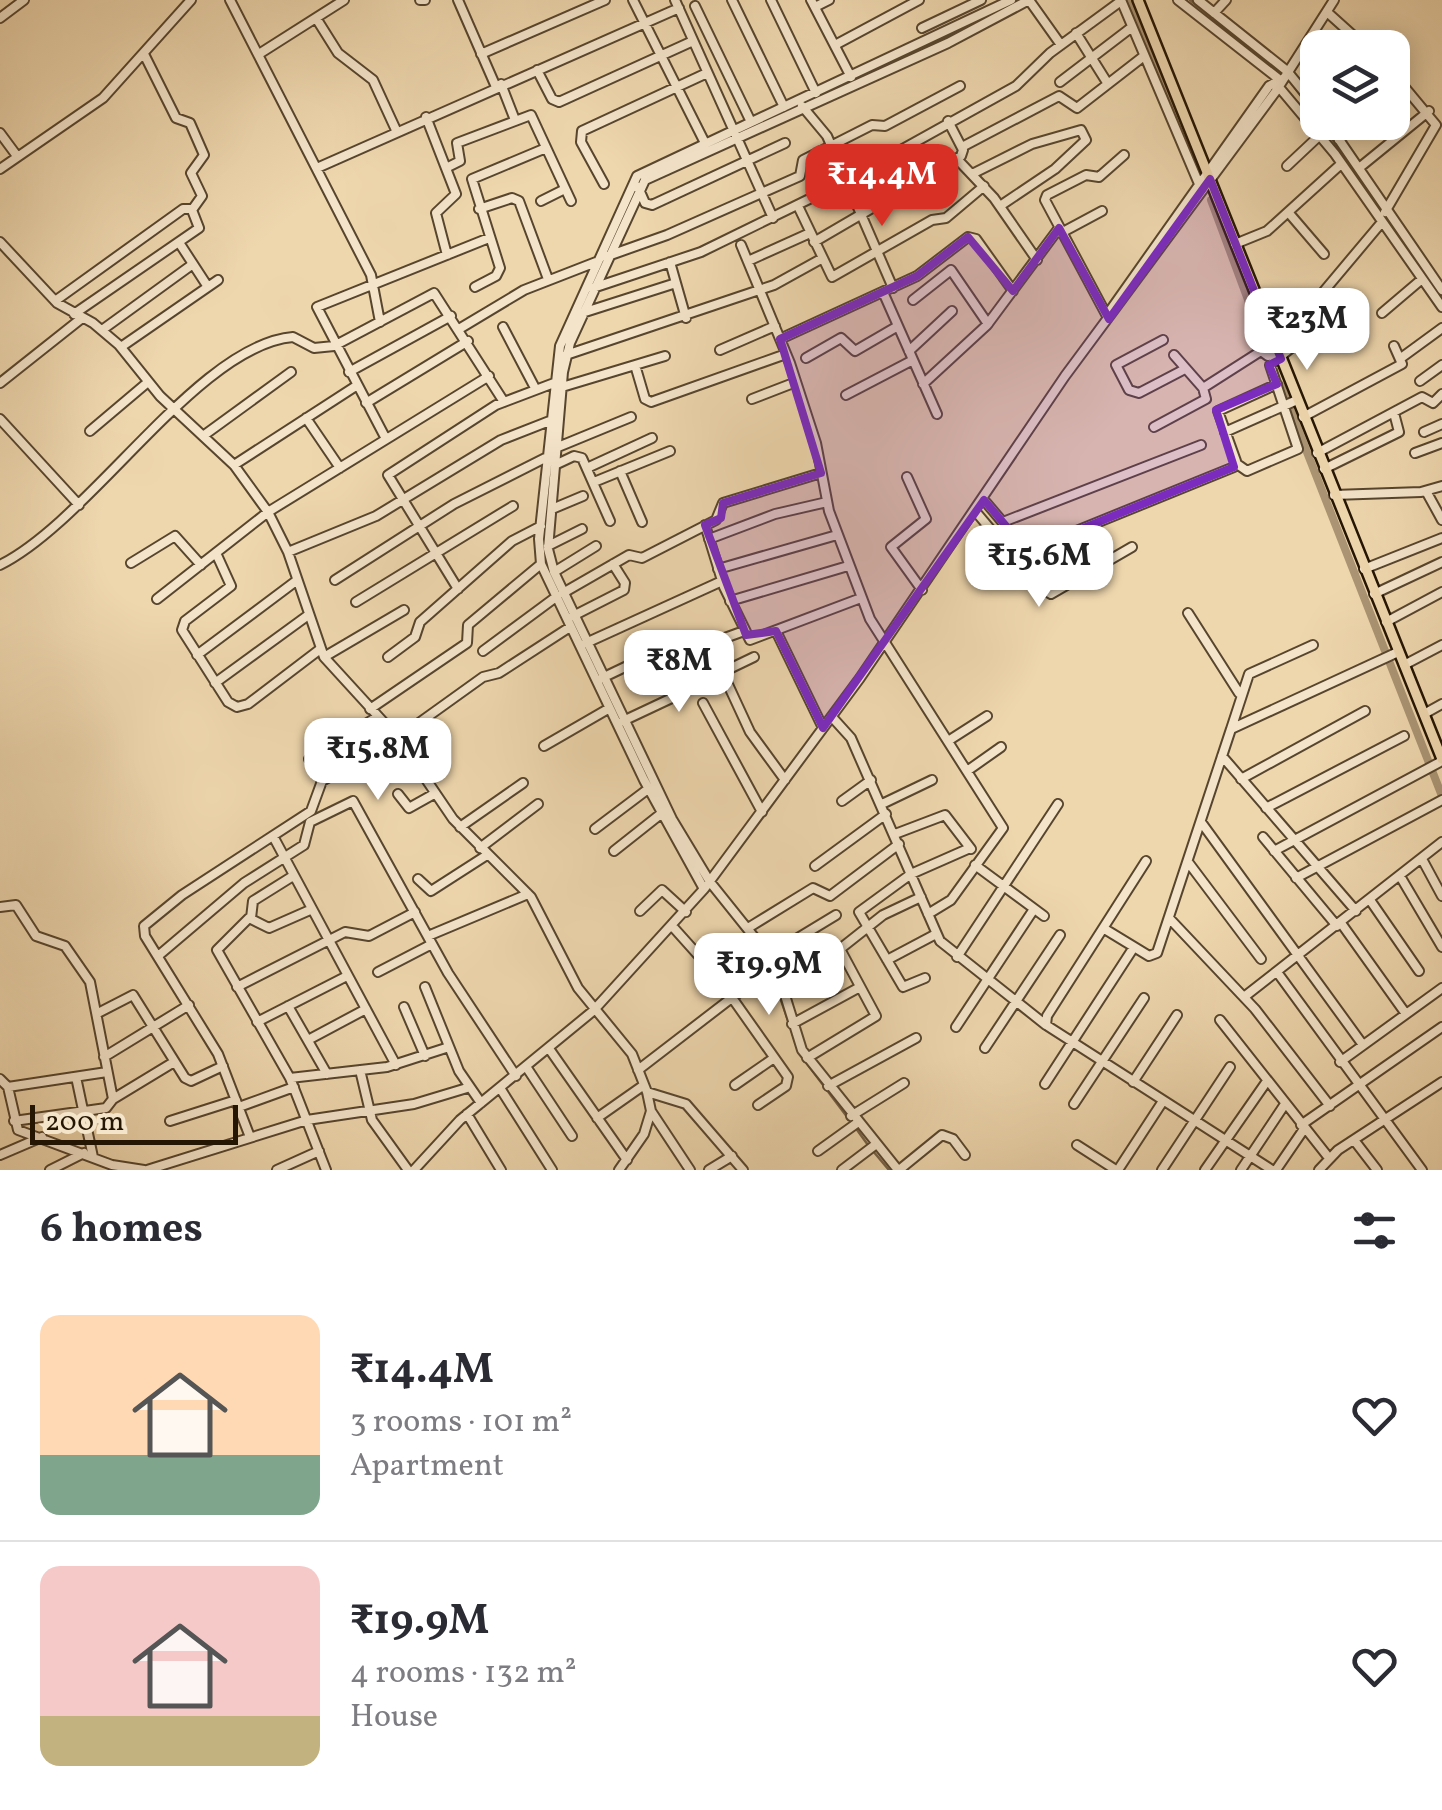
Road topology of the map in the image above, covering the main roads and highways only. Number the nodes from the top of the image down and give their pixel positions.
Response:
1 (1138, 0) edge
2 (1437, 763) edge

1 - 2 main road

